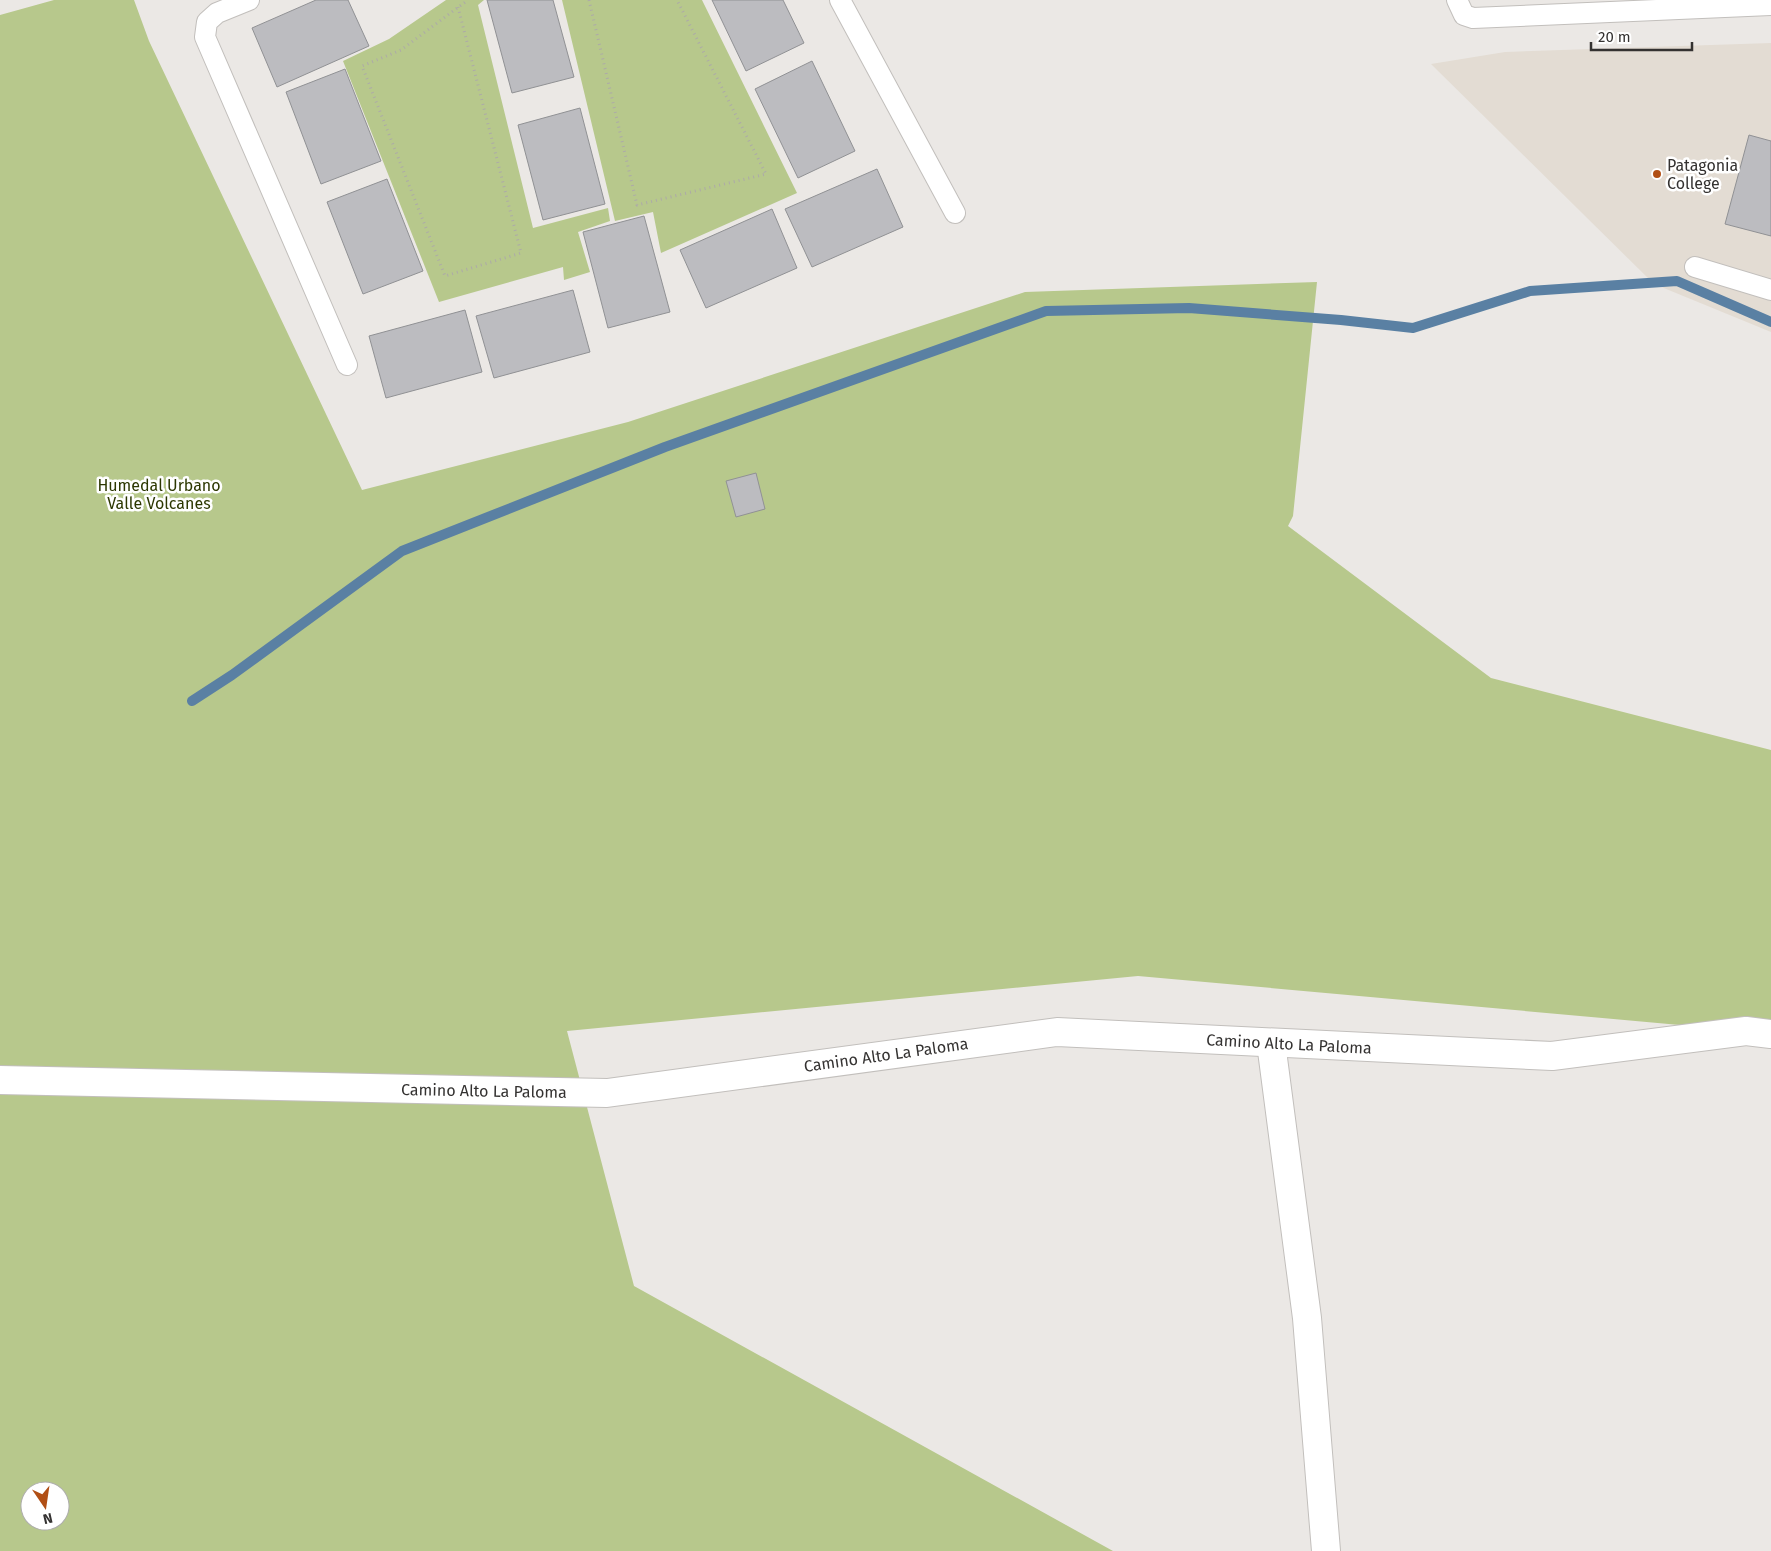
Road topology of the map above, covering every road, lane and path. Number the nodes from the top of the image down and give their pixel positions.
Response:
1 (249, 0) edge
2 (468, 0) edge
3 (590, 0) edge
4 (677, 0) edge
5 (840, 0) edge
6 (1457, 0) edge
7 (1771, 5) edge
8 (458, 7) junction
9 (955, 213) dead end
10 (1695, 267) dead end
11 (1771, 290) edge
12 (347, 365) dead end
13 (1771, 1034) edge
14 (1271, 1043) junction
15 (0, 1080) edge
16 (1326, 1551) edge

1 - 12 lane
2 - 8 path
3 - 4 path
5 - 9 lane
6 - 7 lane
8 - 8 path
10 - 11 lane
13 - 14 street, Camino Alto La Paloma
14 - 15 street, Camino Alto La Paloma
14 - 16 street

